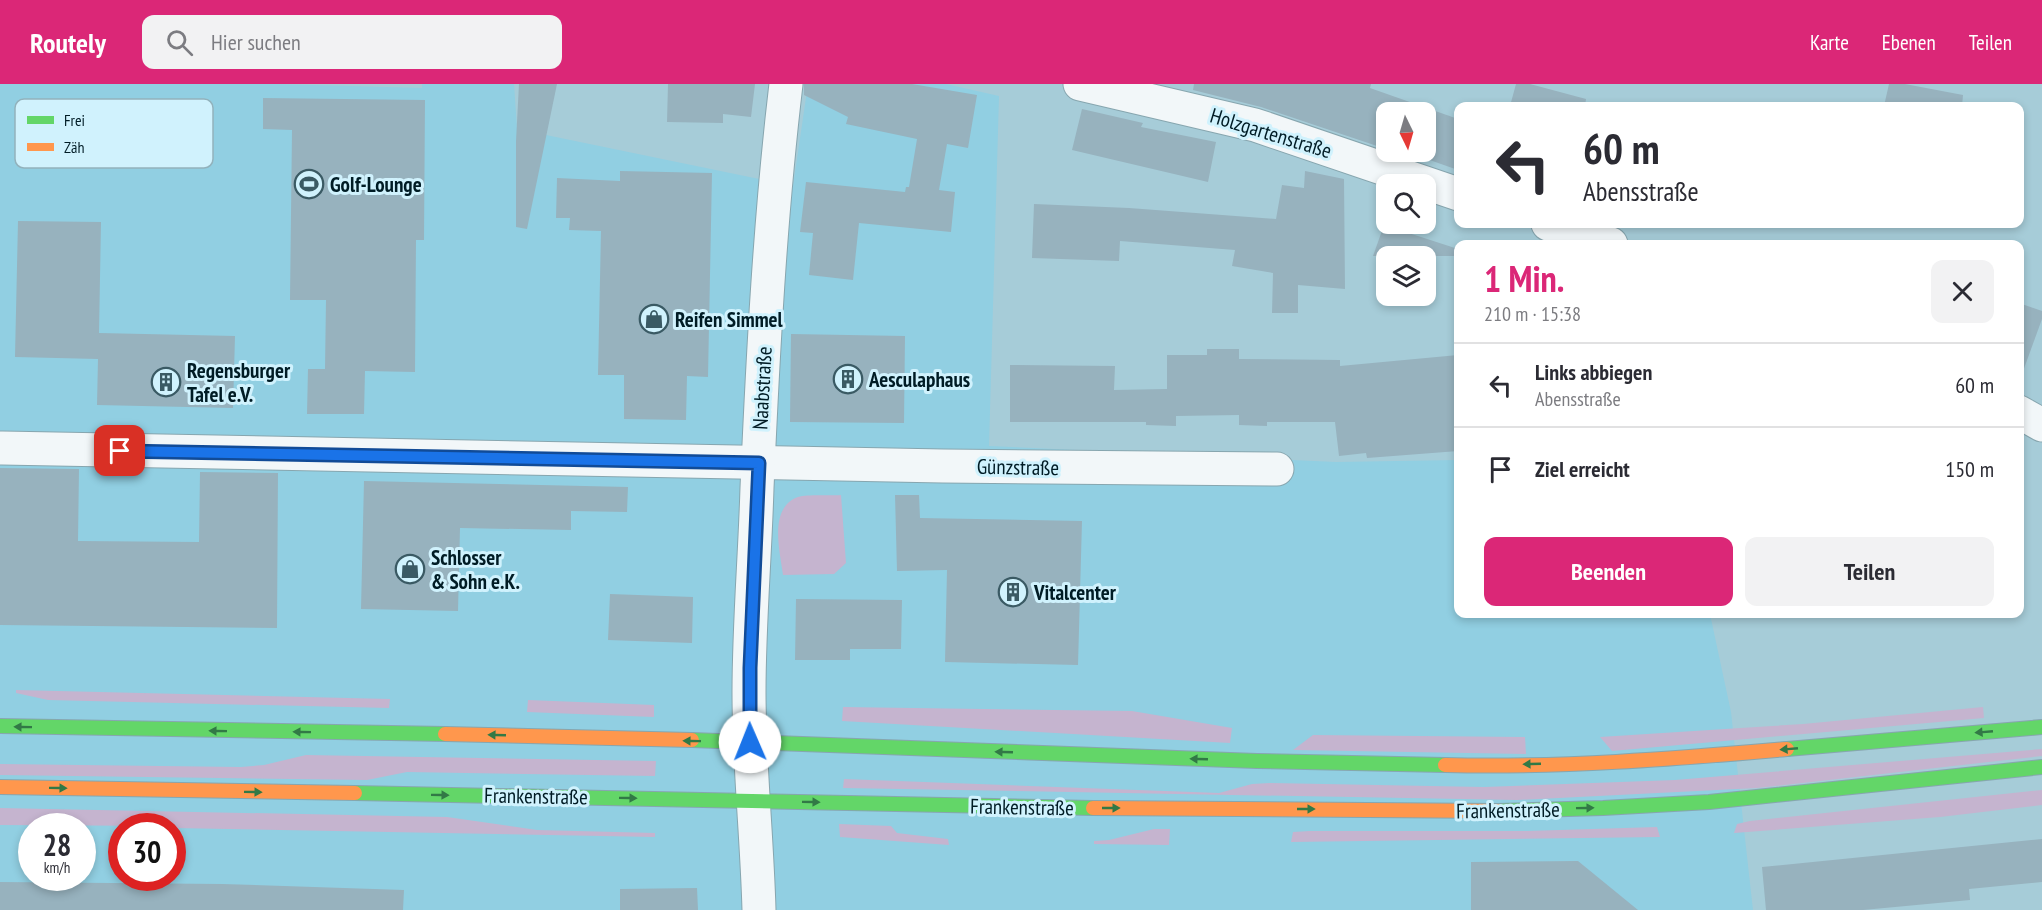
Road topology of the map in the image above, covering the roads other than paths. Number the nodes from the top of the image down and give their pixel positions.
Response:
1 (786, 84) edge
2 (1080, 84) edge
3 (1454, 193) edge
4 (1561, 228) edge
5 (1598, 240) edge
6 (2024, 415) edge
7 (2042, 425) edge
8 (2, 448) dead end
9 (759, 463) junction
10 (1277, 469) dead end
11 (0, 726) edge
12 (2042, 728) edge
13 (750, 742) junction
14 (2042, 767) edge
15 (0, 787) edge
16 (753, 800) junction
17 (759, 910) edge

1 - 9 street, Naabstraße
2 - 3 street, Holzgartenstraße
4 - 5 street
6 - 7 street
8 - 9 street, Günzstraße
9 - 10 street, Günzstraße
9 - 13 street, Naabstraße
13 -> 11 main road
12 -> 13 main road
13 - 16 street, Naabstraße
16 -> 14 main road, Frankenstraße
15 -> 16 main road, Frankenstraße
16 - 17 street, Naabstraße

